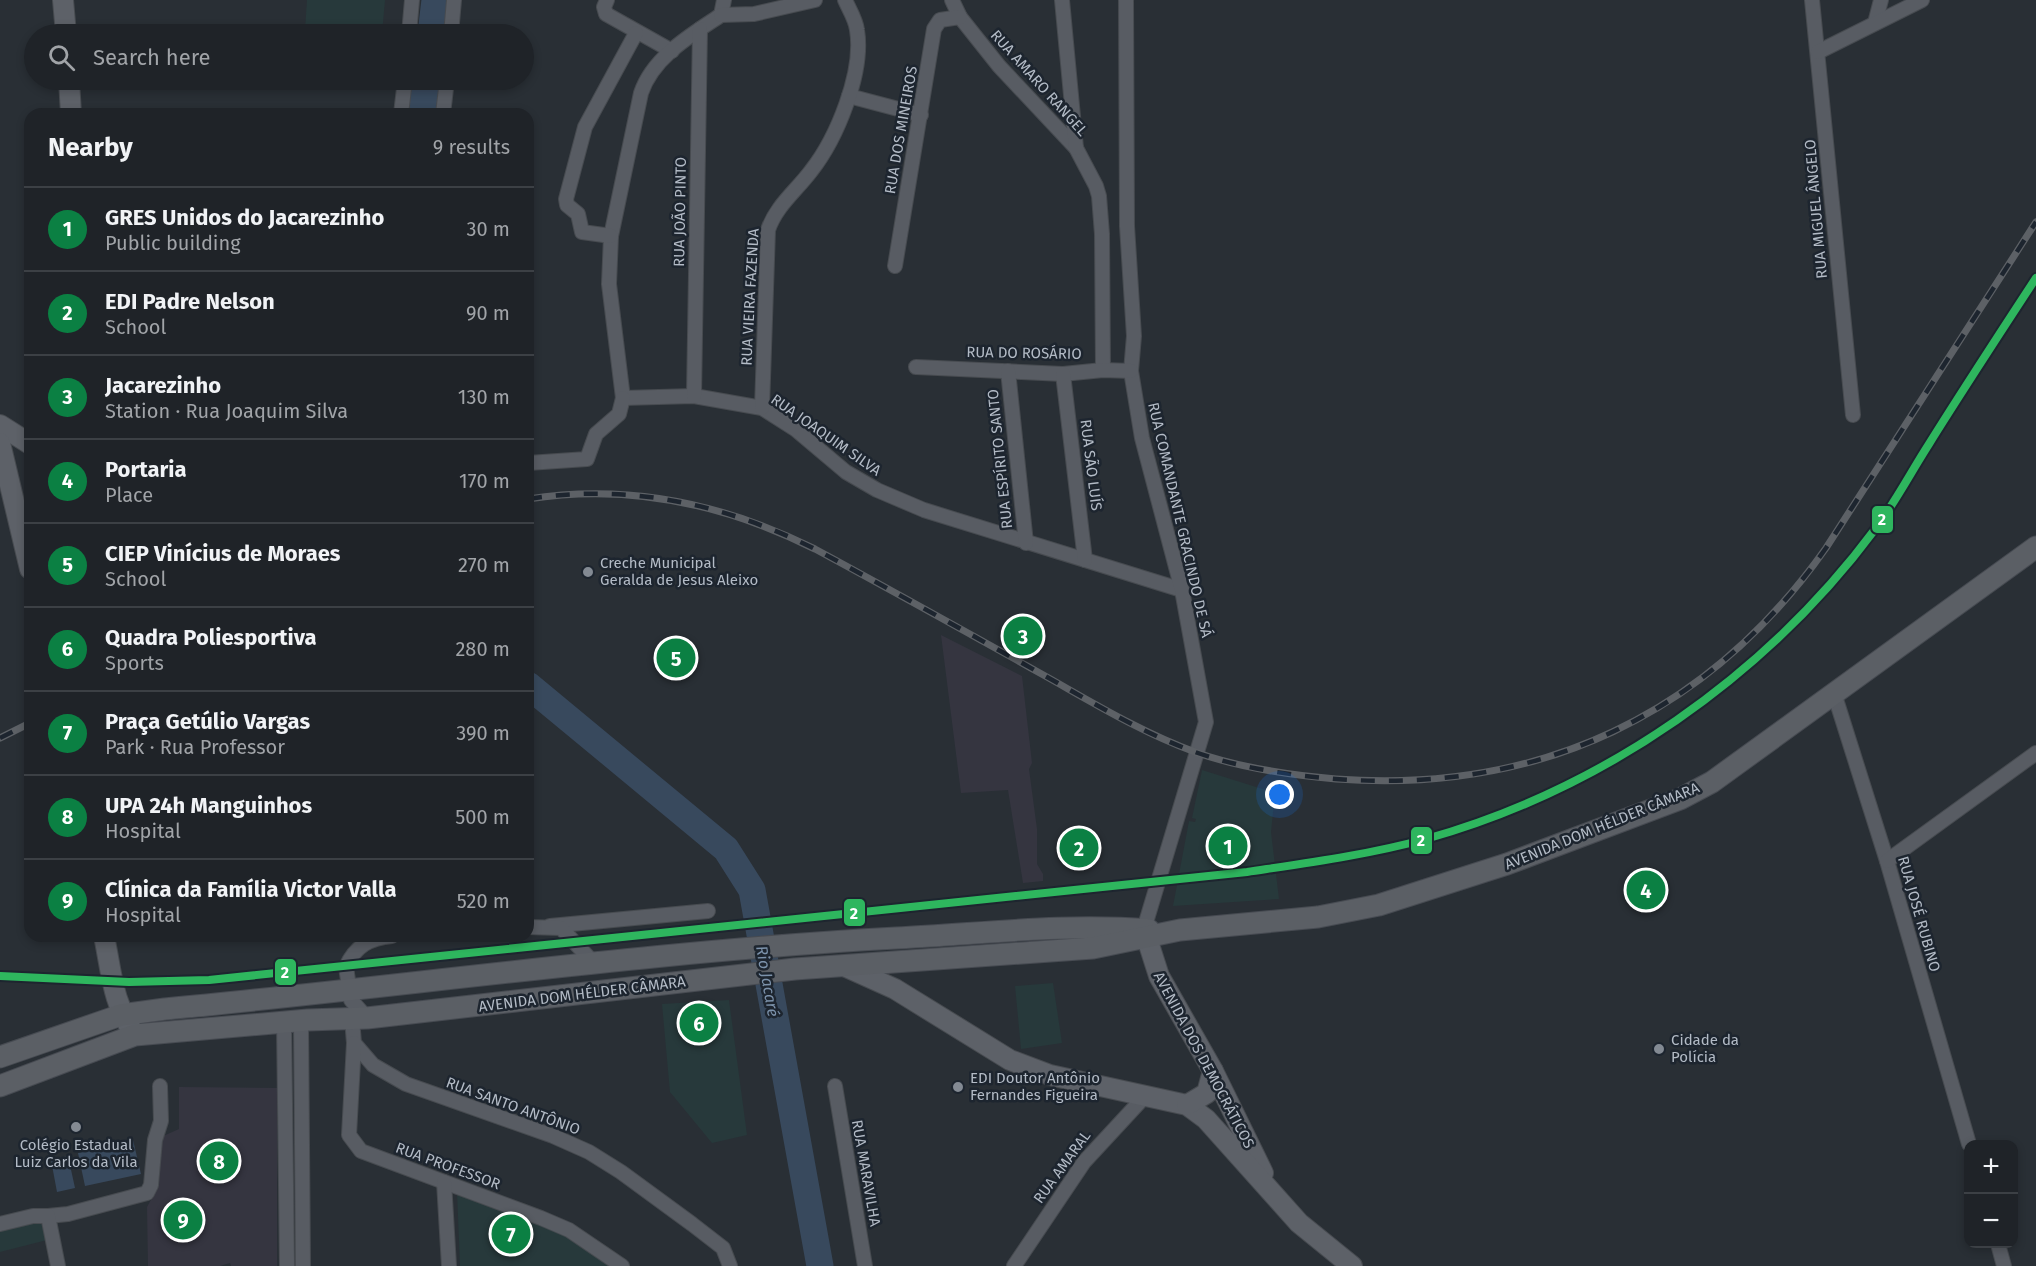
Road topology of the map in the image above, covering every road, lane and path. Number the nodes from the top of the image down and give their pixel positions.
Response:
1 (63, 0) edge
2 (412, 0) edge
3 (454, 0) edge
4 (608, 0) edge
5 (723, 0) edge
6 (815, 0) edge
7 (844, 0) edge
8 (952, 0) edge
9 (1062, 0) edge
10 (1126, 0) edge
11 (1812, 0) edge
12 (1881, 0) edge
13 (1922, 0) edge
14 (721, 15) junction
15 (960, 16) junction
16 (1875, 23) junction
17 (65, 24) edge
18 (410, 24) edge
19 (452, 24) edge
20 (700, 29) junction
21 (636, 33) junction
22 (672, 51) junction
23 (1818, 52) junction
24 (70, 90) edge
25 (404, 90) edge
26 (446, 90) edge
27 (849, 96) junction
28 (71, 108) edge
29 (402, 108) edge
30 (444, 108) edge
31 (921, 115) junction
32 (1076, 148) junction
33 (611, 236) junction
34 (895, 266) dead end
35 (916, 367) dead end
36 (1103, 370) junction
37 (1008, 371) junction
38 (1131, 371) junction
39 (1062, 374) junction
40 (694, 396) junction
41 (623, 398) junction
42 (762, 408) junction
43 (1853, 415) dead end
44 (0, 424) edge
45 (24, 440) edge
46 (0, 443) edge
47 (534, 463) edge
48 (24, 535) edge
49 (1026, 543) junction
50 (2036, 547) edge
51 (1085, 561) junction
52 (1182, 590) junction
53 (1834, 693) junction
54 (2036, 753) edge
55 (1887, 861) junction
56 (708, 911) dead end
57 (550, 926) junction
58 (534, 927) edge
59 (1144, 933) junction
60 (105, 942) edge
61 (367, 942) edge
62 (599, 964) junction
63 (844, 966) junction
64 (349, 992) junction
65 (121, 1016) junction
66 (359, 1019) junction
67 (293, 1022) junction
68 (135, 1035) junction
69 (354, 1043) junction
70 (0, 1057) edge
71 (1213, 1071) junction
72 (0, 1086) edge
73 (160, 1086) dead end
74 (835, 1086) dead end
75 (1146, 1095) junction
76 (1187, 1105) junction
77 (1968, 1140) edge
78 (444, 1182) junction
79 (1271, 1189) junction
80 (48, 1216) junction
81 (0, 1224) edge
82 (1999, 1248) edge
83 (58, 1266) edge
84 (287, 1266) edge
85 (303, 1266) edge
86 (449, 1266) edge
87 (622, 1266) edge
88 (730, 1266) edge
89 (865, 1266) edge
90 (1014, 1266) edge
91 (1352, 1266) edge
92 (2004, 1266) edge

1 - 17 street
2 - 18 street
3 - 19 street
4 - 21 street
5 - 14 street
6 - 14 street
7 - 27 street, RUA VIEIRA FAZENDA
8 - 15 street, RUA AMARO RANGEL
9 - 32 street
10 - 38 street, RUA COMANDANTE GRACINDO DE SÁ
11 - 23 street, RUA MIGUEL ÂNGELO
12 - 16 street
13 - 16 street
14 - 20 street
15 - 31 street, RUA DOS MINEIROS
15 - 32 street, RUA AMARO RANGEL
16 - 23 street
20 - 22 street
20 - 40 street, RUA JOÃO PINTO
21 - 22 street
21 - 33 street
22 - 33 street
23 - 43 street, RUA MIGUEL ÂNGELO
24 - 28 street
25 - 29 street
26 - 30 street
27 - 31 street
27 - 42 street, RUA VIEIRA FAZENDA
31 - 34 street, RUA DOS MINEIROS
32 - 36 street, RUA AMARO RANGEL
33 - 41 street
35 - 37 street, RUA DO ROSÁRIO
36 - 38 street, RUA DO ROSÁRIO
36 - 39 street, RUA DO ROSÁRIO
37 - 39 street, RUA DO ROSÁRIO
37 - 49 street, RUA ESPÍRITO SANTO
38 - 52 street, RUA COMANDANTE GRACINDO DE SÁ
39 - 51 street, RUA SÃO LUÍS
40 - 41 street, RUA JOAQUIM SILVA
40 - 42 street, RUA JOAQUIM SILVA
41 - 47 street
42 - 49 street, RUA JOAQUIM SILVA
44 - 45 street
46 - 48 street
49 - 51 street, RUA JOAQUIM SILVA
50 - 53 main road, AVENIDA DOM HÉLDER CÂMARA
51 - 52 street, RUA JOAQUIM SILVA
52 - 59 street, RUA COMANDANTE GRACINDO DE SÁ
53 - 55 street, RUA JOSÉ RUBINO
53 - 59 main road, AVENIDA DOM HÉLDER CÂMARA
54 - 55 street
55 - 77 street, RUA JOSÉ RUBINO
56 - 57 street
57 - 58 street
57 - 62 street
59 - 62 main road, AVENIDA DOM HÉLDER CÂMARA
59 - 63 main road, AVENIDA DOM HÉLDER CÂMARA
59 - 71 street, AVENIDA DOS DEMOCRÁTICOS
60 - 65 street
61 - 64 street
62 - 64 main road, AVENIDA DOM HÉLDER CÂMARA
63 - 66 main road, AVENIDA DOM HÉLDER CÂMARA
63 - 75 street, AVENIDA DOS DEMOCRÁTICOS
64 - 65 main road, AVENIDA DOM HÉLDER CÂMARA
64 - 66 street
65 - 68 street
65 - 70 main road, AVENIDA DOM HÉLDER CÂMARA
66 - 67 main road, AVENIDA DOM HÉLDER CÂMARA
66 - 69 street
67 - 68 main road, AVENIDA DOM HÉLDER CÂMARA
67 - 84 street
67 - 85 street
68 - 72 main road, AVENIDA DOM HÉLDER CÂMARA
69 - 78 street, RUA PROFESSOR
69 - 88 street, RUA SANTO ANTÔNIO
71 - 76 street
71 - 79 street, AVENIDA DOS DEMOCRÁTICOS
73 - 80 street
74 - 89 street, RUA MARAVILHA
75 - 76 street, AVENIDA DOS DEMOCRÁTICOS
75 - 90 street, RUA AMARAL
76 - 79 street, AVENIDA DOS DEMOCRÁTICOS
78 - 86 street
78 - 87 street, RUA PROFESSOR
79 - 91 street, AVENIDA DOS DEMOCRÁTICOS
80 - 81 street
80 - 83 street
82 - 92 street

